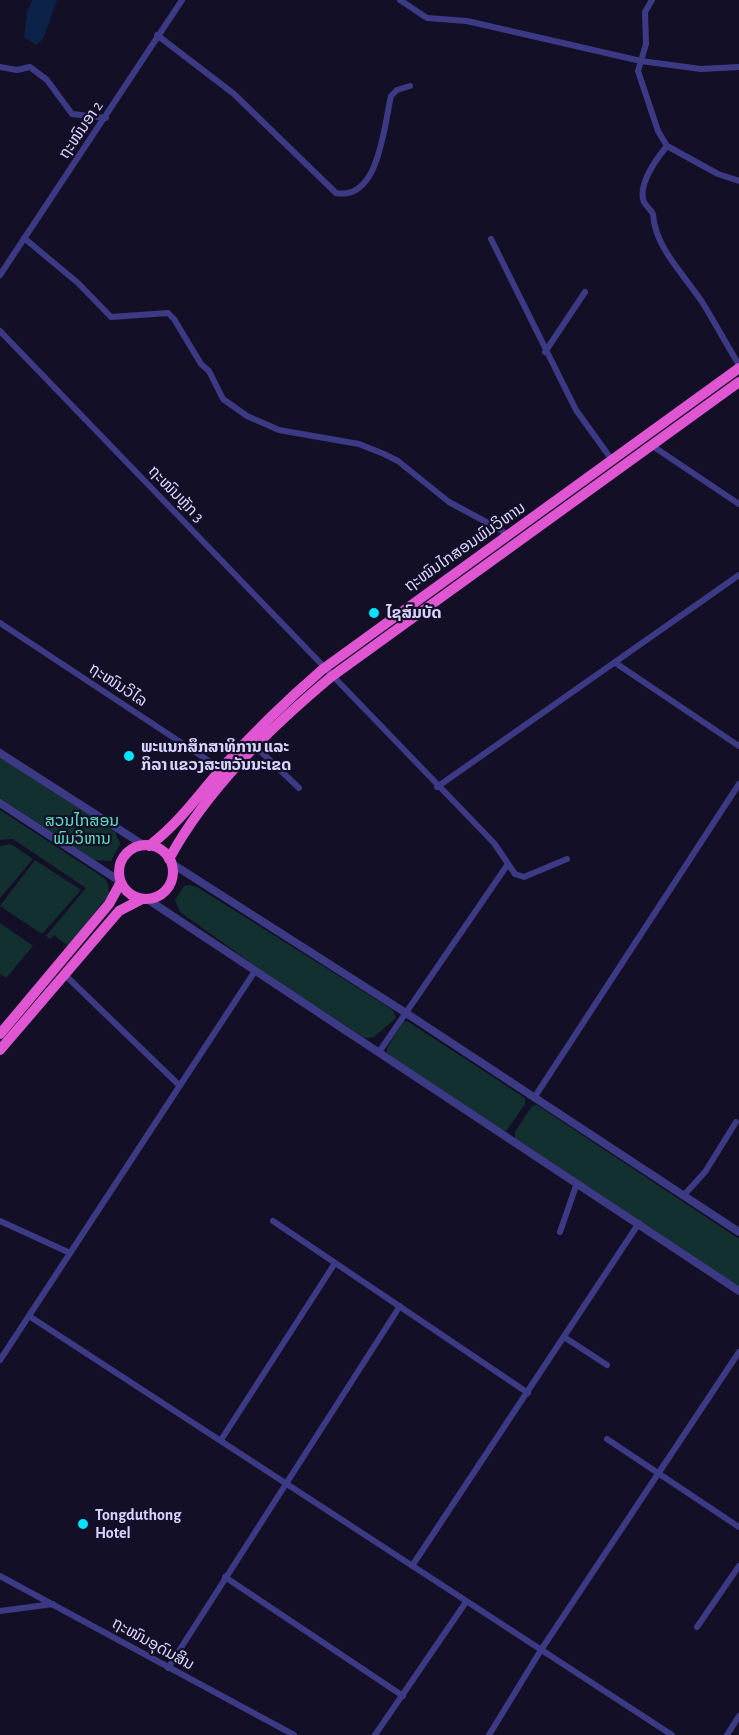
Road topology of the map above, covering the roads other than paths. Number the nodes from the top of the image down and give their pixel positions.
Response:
1 (182, 0) edge
2 (400, 0) edge
3 (652, 0) edge
4 (157, 35) junction
5 (641, 61) junction
6 (0, 67) edge
7 (739, 67) edge
8 (410, 86) dead end
9 (106, 118) junction
10 (667, 146) junction
11 (739, 181) edge
12 (24, 238) junction
13 (491, 239) dead end
14 (0, 275) edge
15 (585, 292) dead end
16 (0, 331) edge
17 (545, 352) junction
18 (739, 367) edge
19 (739, 382) edge
20 (648, 441) junction
21 (612, 460) junction
22 (739, 504) edge
23 (508, 536) junction
24 (739, 576) edge
25 (444, 581) junction
26 (451, 591) junction
27 (0, 623) edge
28 (616, 664) junction
29 (327, 673) junction
30 (739, 746) edge
31 (256, 747) junction
32 (0, 753) edge
33 (221, 769) junction
34 (739, 784) edge
35 (437, 787) junction
36 (299, 788) dead end
37 (0, 802) edge
38 (147, 846) junction
39 (567, 859) dead end
40 (170, 861) junction
41 (508, 864) junction
42 (121, 882) junction
43 (144, 899) junction
44 (67, 966) junction
45 (255, 971) junction
46 (406, 1013) junction
47 (0, 1034) edge
48 (0, 1050) edge
49 (378, 1052) junction
50 (180, 1086) junction
51 (534, 1098) junction
52 (736, 1122) dead end
53 (576, 1183) junction
54 (684, 1195) junction
55 (0, 1221) edge
56 (273, 1221) dead end
57 (639, 1223) junction
58 (560, 1232) dead end
59 (739, 1232) edge
60 (70, 1253) junction
61 (335, 1263) junction
62 (739, 1291) edge
63 (400, 1306) junction
64 (29, 1316) junction
65 (564, 1337) junction
66 (739, 1352) edge
67 (0, 1360) edge
68 (607, 1365) dead end
69 (528, 1393) junction
70 (607, 1439) dead end
71 (221, 1440) junction
72 (659, 1473) junction
73 (284, 1484) junction
74 (739, 1527) edge
75 (412, 1566) junction
76 (739, 1566) edge
77 (0, 1576) edge
78 (225, 1577) junction
79 (466, 1602) junction
80 (53, 1604) junction
81 (0, 1611) edge
82 (697, 1627) dead end
83 (541, 1650) junction
84 (168, 1668) junction
85 (403, 1696) junction
86 (739, 1716) edge
87 (294, 1735) edge
88 (375, 1735) edge
89 (489, 1735) edge
90 (672, 1735) edge
91 (727, 1735) edge

1 - 4 street, ຖະໜົນອາ 2
2 - 5 street
3 - 5 street
4 - 8 street
4 - 9 street, ຖະໜົນອາ 2
5 - 7 street
5 - 10 street
6 - 9 street
9 - 12 street, ຖະໜົນອາ 2
10 - 11 street
10 - 18 street
12 - 14 street, ຖະໜົນອາ 2
12 - 23 street
13 - 17 street
15 - 17 street
16 - 29 street, ຖະໜົນຫຼັກ 3
17 - 21 street
18 - 20 highway, ຖະໜົນໄກສອນພົມວິຫານ
19 - 20 highway, ຖະໜົນໄກສອນພົມວິຫານ
20 - 21 highway, ຖະໜົນໄກສອນພົມວິຫານ
20 - 22 street
20 - 26 highway, ຖະໜົນໄກສອນພົມວິຫານ
21 - 23 highway, ຖະໜົນໄກສອນພົມວິຫານ
23 - 25 highway, ຖະໜົນໄກສອນພົມວິຫານ
24 - 28 street
25 - 26 highway
25 - 29 highway, ຖະໜົນໄກສອນພົມວິຫານ
26 - 29 highway, ຖະໜົນໄກສອນພົມວິຫານ
27 - 33 street, ຖະໜົນວິໄລ
28 - 30 street
28 - 35 street
29 - 31 highway, ຖະໜົນໄກສອນພົມວິຫານ
29 - 33 highway, ຖະໜົນໄກສອນພົມວິຫານ
29 - 35 street, ຖະໜົນຫຼັກ 3
31 - 36 street
31 - 40 highway, ຖະໜົນໄກສອນພົມວິຫານ
32 - 38 street
33 - 38 highway, ຖະໜົນໄກສອນພົມວິຫານ
34 - 51 street
35 - 41 street, ຖະໜົນຫຼັກ 3
37 - 42 street
38 - 40 highway
38 - 42 highway
39 - 41 street
40 - 43 highway
40 - 46 street
41 - 46 street
42 - 43 highway
42 - 44 highway
43 - 44 highway
43 - 45 street
44 - 47 highway
44 - 48 highway
44 - 50 street
45 - 49 street
45 - 50 street
46 - 49 street
46 - 51 street
49 - 53 street
50 - 60 street
51 - 54 street
52 - 54 street
53 - 57 street
53 - 58 street
54 - 59 street
55 - 60 street
56 - 61 street
57 - 62 street
57 - 65 street
60 - 64 street
61 - 63 street
61 - 71 street
63 - 69 street
63 - 73 street
64 - 67 street
64 - 71 street
65 - 68 street
65 - 69 street
66 - 72 street
69 - 75 street
70 - 72 street
71 - 73 street
72 - 74 street
72 - 83 street
73 - 75 street
73 - 78 street
75 - 79 street
76 - 82 street
77 - 80 street, ຖະໜົນອຸດົມສິນ
78 - 84 street
78 - 85 street
79 - 83 street
79 - 85 street
80 - 81 street
80 - 84 street, ຖະໜົນອຸດົມສິນ
83 - 89 street
83 - 90 street
84 - 87 street, ຖະໜົນອຸດົມສິນ
85 - 88 street
86 - 91 street

